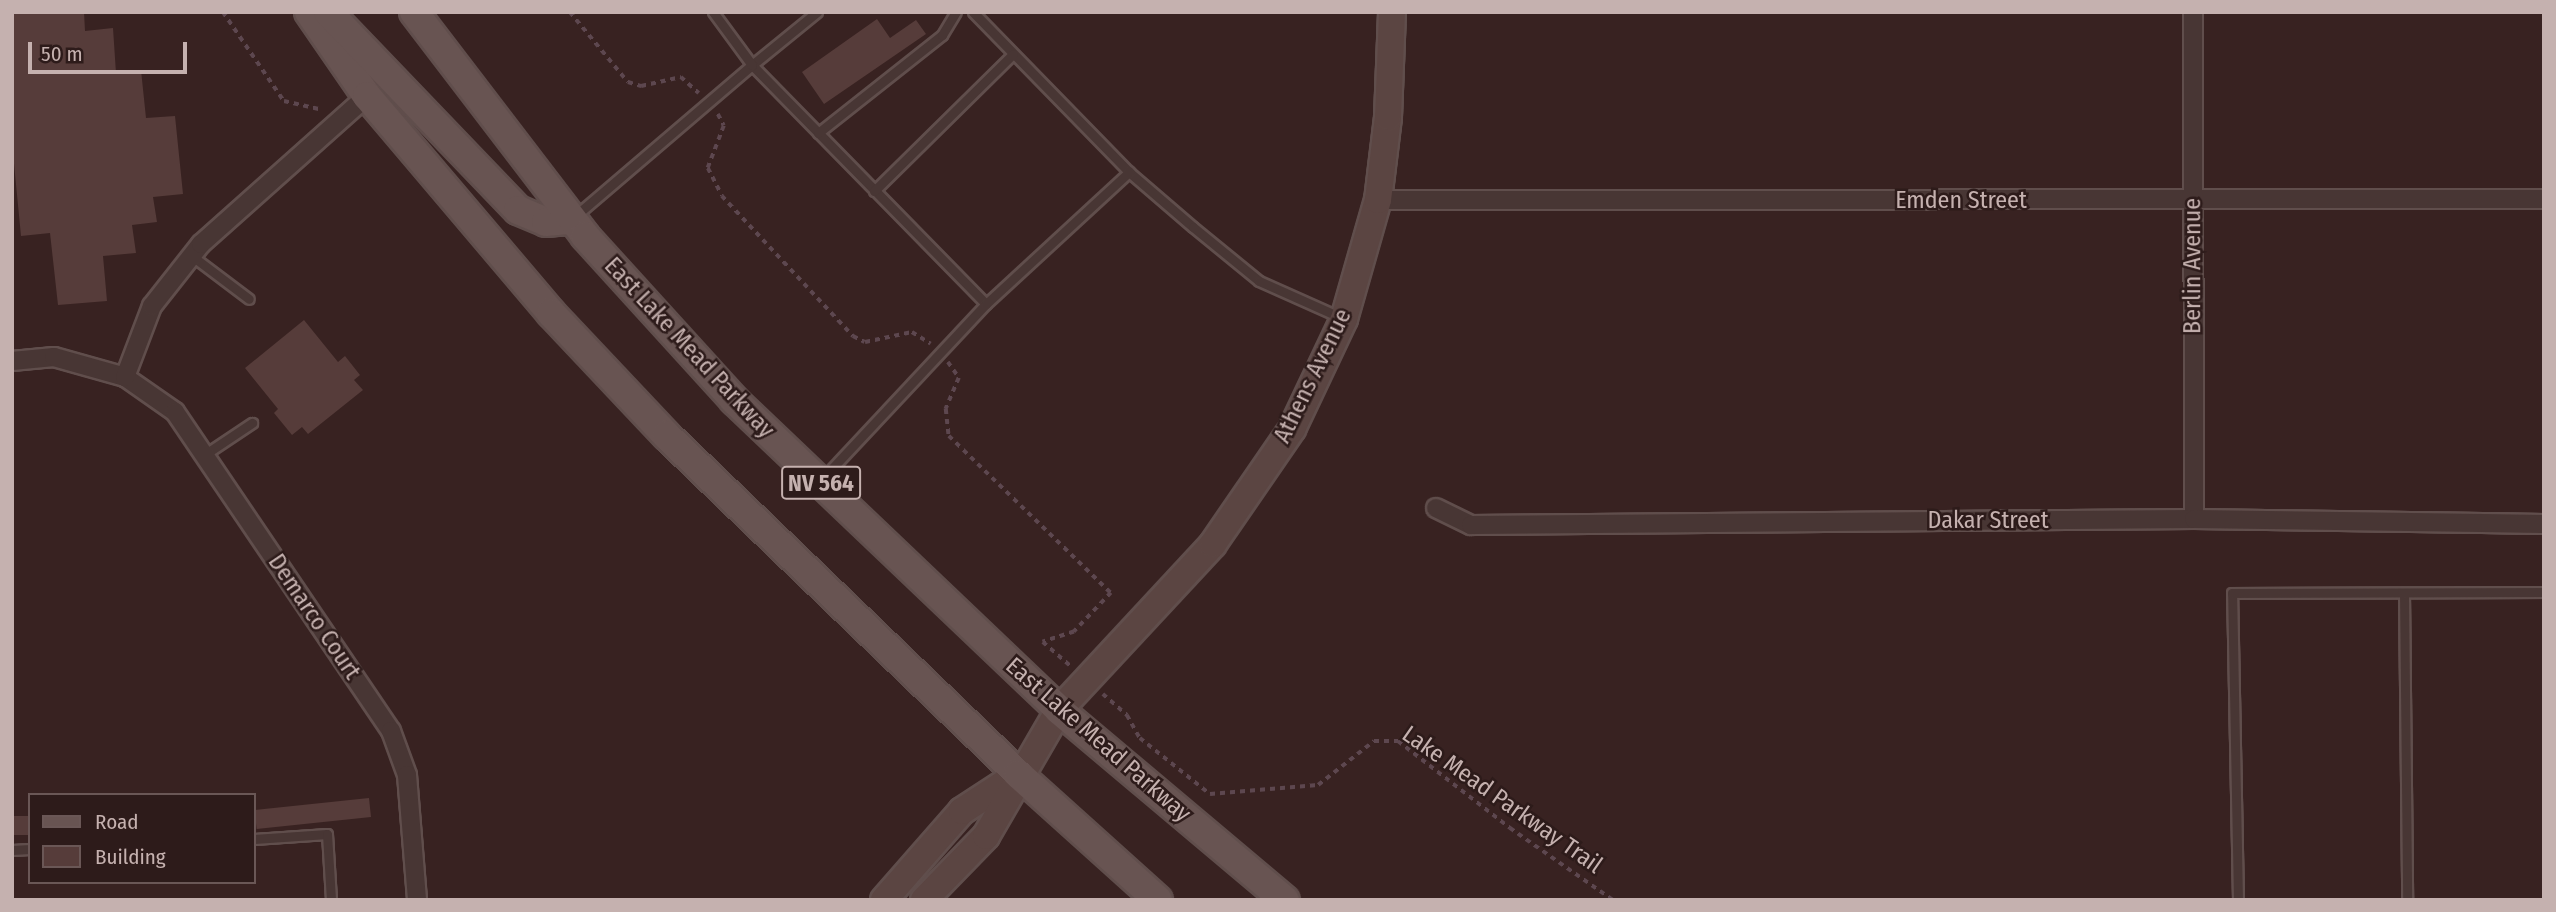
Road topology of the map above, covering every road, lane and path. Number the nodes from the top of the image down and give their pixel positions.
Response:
1 (223, 12) edge
2 (309, 12) edge
3 (328, 12) edge
4 (414, 12) edge
5 (570, 12) edge
6 (713, 12) edge
7 (817, 12) edge
8 (956, 12) edge
9 (972, 12) edge
10 (1392, 12) edge
11 (2193, 12) edge
12 (1013, 54) junction
13 (752, 65) junction
14 (367, 96) junction
15 (708, 103) junction
16 (334, 125) junction
17 (818, 133) junction
18 (1129, 172) junction
19 (874, 191) junction
20 (2544, 199) edge
21 (1378, 200) junction
22 (2193, 202) junction
23 (571, 220) junction
24 (192, 256) junction
25 (249, 299) dead end
26 (986, 304) junction
27 (1344, 319) junction
28 (940, 354) junction
29 (12, 361) edge
30 (125, 377) junction
31 (252, 423) dead end
32 (204, 455) junction
33 (820, 482) junction
34 (1436, 508) dead end
35 (2194, 519) junction
36 (2544, 524) edge
37 (2544, 592) edge
38 (2404, 593) junction
39 (1085, 678) junction
40 (1059, 710) junction
41 (1018, 774) junction
42 (256, 839) edge
43 (331, 900) edge
44 (417, 900) edge
45 (884, 900) edge
46 (924, 900) edge
47 (1158, 900) edge
48 (1285, 900) edge
49 (1613, 900) edge
50 (2238, 900) edge
51 (2407, 900) edge

1 - 16 path
2 - 14 main road, NV 564
3 - 23 main road
4 - 23 main road, East Lake Mead Parkway / NV 564
5 - 15 path, Lake Mead Parkway Trail
6 - 13 lane
7 - 13 lane
8 - 17 lane
9 - 12 lane
10 - 21 street, Athens Avenue
11 - 22 street, Berlin Avenue
12 - 18 lane
12 - 19 lane
13 - 15 lane
13 - 17 lane
14 - 16 street
14 - 41 main road, NV 564
15 - 23 lane
15 - 28 path, Lake Mead Parkway Trail
16 - 24 street
17 - 19 lane
18 - 26 lane
18 - 27 lane
19 - 26 lane
20 - 22 street, Emden Street
21 - 22 street, Emden Street
21 - 27 street, Athens Avenue
22 - 35 street, Berlin Avenue
23 - 33 main road, East Lake Mead Parkway / NV 564
24 - 25 lane
24 - 30 street
26 - 28 lane
27 - 39 street, Athens Avenue
28 - 33 lane
28 - 39 path, Lake Mead Parkway Trail
29 - 30 street, Demarco Court
30 - 32 street, Demarco Court
31 - 32 lane
32 - 44 street, Demarco Court
33 - 40 main road, East Lake Mead Parkway / NV 564
34 - 35 street, Dakar Street
35 - 36 street, Dakar Street
37 - 38 lane
38 - 50 lane
38 - 51 lane
39 - 40 street, Athens Avenue
39 - 49 path, Lake Mead Parkway Trail
40 - 41 street, Athens Avenue
40 - 48 main road, East Lake Mead Parkway / NV 564
41 - 45 street
41 - 46 street, Athens Avenue
41 - 47 main road, NV 564
42 - 43 lane

